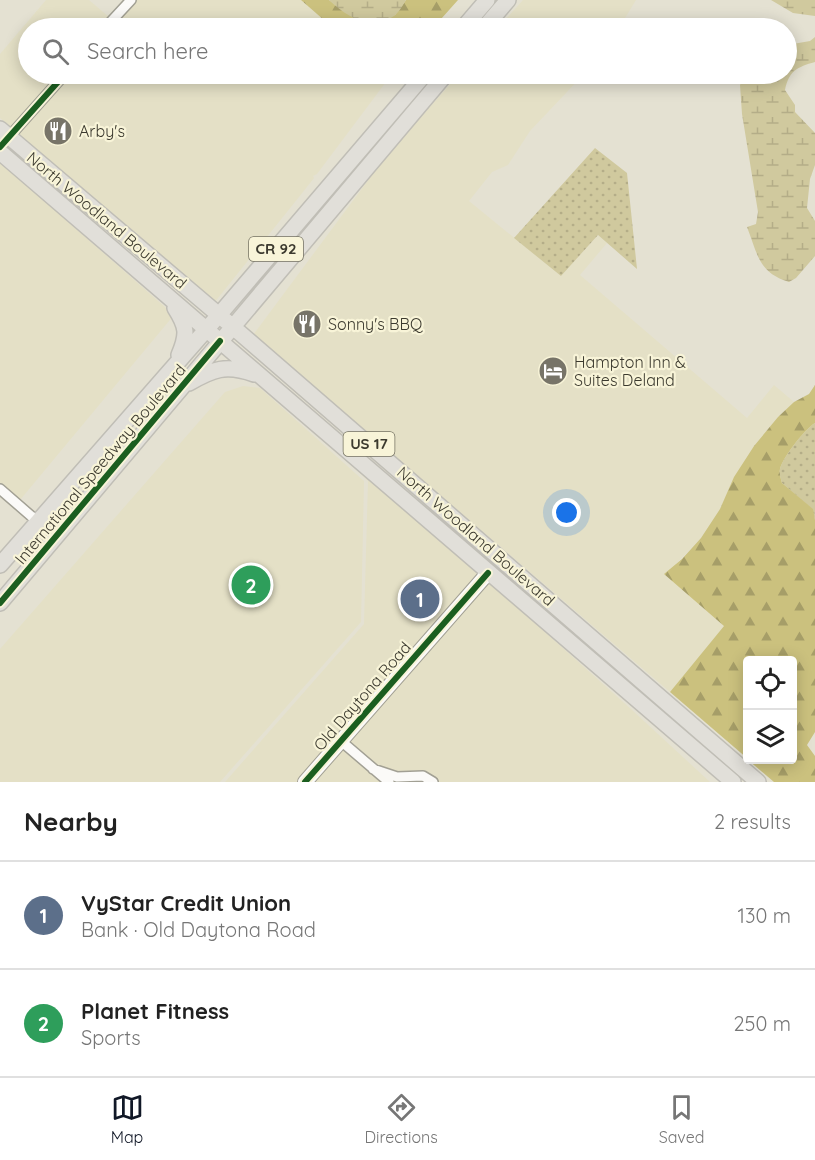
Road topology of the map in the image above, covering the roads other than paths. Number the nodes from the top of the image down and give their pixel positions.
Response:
1 (131, 0) edge
2 (487, 0) edge
3 (508, 0) edge
4 (114, 18) edge
5 (474, 18) edge
6 (493, 18) edge
7 (55, 84) edge
8 (416, 84) edge
9 (438, 84) edge
10 (393, 111) junction
11 (402, 126) junction
12 (3, 138) edge
13 (0, 152) edge
14 (331, 183) junction
15 (349, 189) junction
16 (107, 220) junction
17 (95, 234) junction
18 (271, 255) junction
19 (284, 267) junction
20 (170, 300) junction
21 (219, 315) junction
22 (233, 327) junction
23 (207, 330) junction
24 (220, 341) junction
25 (174, 367) junction
26 (261, 376) junction
27 (181, 388) junction
28 (387, 486) junction
29 (0, 489) edge
30 (430, 497) junction
31 (38, 522) junction
32 (470, 558) junction
33 (504, 561) junction
34 (0, 566) edge
35 (32, 566) junction
36 (488, 573) junction
37 (0, 603) edge
38 (567, 615) junction
39 (664, 723) junction
40 (693, 726) junction
41 (341, 741) junction
42 (685, 741) junction
43 (723, 752) junction
44 (373, 769) junction
45 (305, 782) edge
46 (389, 782) edge
47 (433, 782) edge
48 (733, 782) edge
49 (758, 782) edge

1 - 4 street
2 - 5 main road
3 - 6 main road
7 - 12 street
8 - 10 main road, International Speedway Boulevard / CR 92
9 - 11 main road, International Speedway Boulevard / CR 92
10 - 11 main road
10 - 14 main road, International Speedway Boulevard / CR 92
11 - 15 main road, International Speedway Boulevard / CR 92
12 - 16 main road, North Woodland Boulevard / US 17
13 - 17 main road, North Woodland Boulevard / US 17
14 - 15 main road
14 - 18 main road, International Speedway Boulevard / CR 92
15 - 19 main road, International Speedway Boulevard / CR 92
16 - 17 street
16 - 21 main road, North Woodland Boulevard / US 17
17 - 20 main road, North Woodland Boulevard / US 17
18 - 19 main road
18 - 21 main road, International Speedway Boulevard / CR 92
19 - 22 main road, International Speedway Boulevard / CR 92
20 - 23 main road, North Woodland Boulevard / US 17
20 - 25 main road
21 - 22 main road, North Woodland Boulevard / US 17
21 - 23 main road, International Speedway Boulevard / CR 92
22 - 24 main road, International Speedway Boulevard
22 - 30 main road, North Woodland Boulevard / US 17
23 - 24 main road, North Woodland Boulevard / US 17
23 - 25 main road, International Speedway Boulevard / CR 92
24 - 26 main road, North Woodland Boulevard / US 17
24 - 27 main road, International Speedway Boulevard
25 - 31 main road, International Speedway Boulevard
26 - 27 main road
26 - 28 main road, North Woodland Boulevard / US 17
27 - 35 main road, International Speedway Boulevard
28 - 30 main road
28 - 32 main road, North Woodland Boulevard / US 17
29 - 31 street
30 - 33 main road, North Woodland Boulevard / US 17
31 - 34 main road, International Speedway Boulevard
31 - 35 main road
32 - 33 main road
32 - 36 main road, North Woodland Boulevard / US 17
33 - 38 main road, North Woodland Boulevard / US 17
35 - 37 main road, International Speedway Boulevard
36 - 38 main road
36 - 39 main road, North Woodland Boulevard / US 17
36 - 41 street, Old Daytona Road
38 - 40 main road, North Woodland Boulevard / US 17
39 - 40 main road
39 - 42 main road, North Woodland Boulevard / US 17
40 - 43 main road, North Woodland Boulevard / US 17
41 - 44 street
41 - 45 street, Old Daytona Road
42 - 43 main road
42 - 48 main road, North Woodland Boulevard / US 17
43 - 49 main road, North Woodland Boulevard / US 17
44 - 46 street
44 - 47 street

